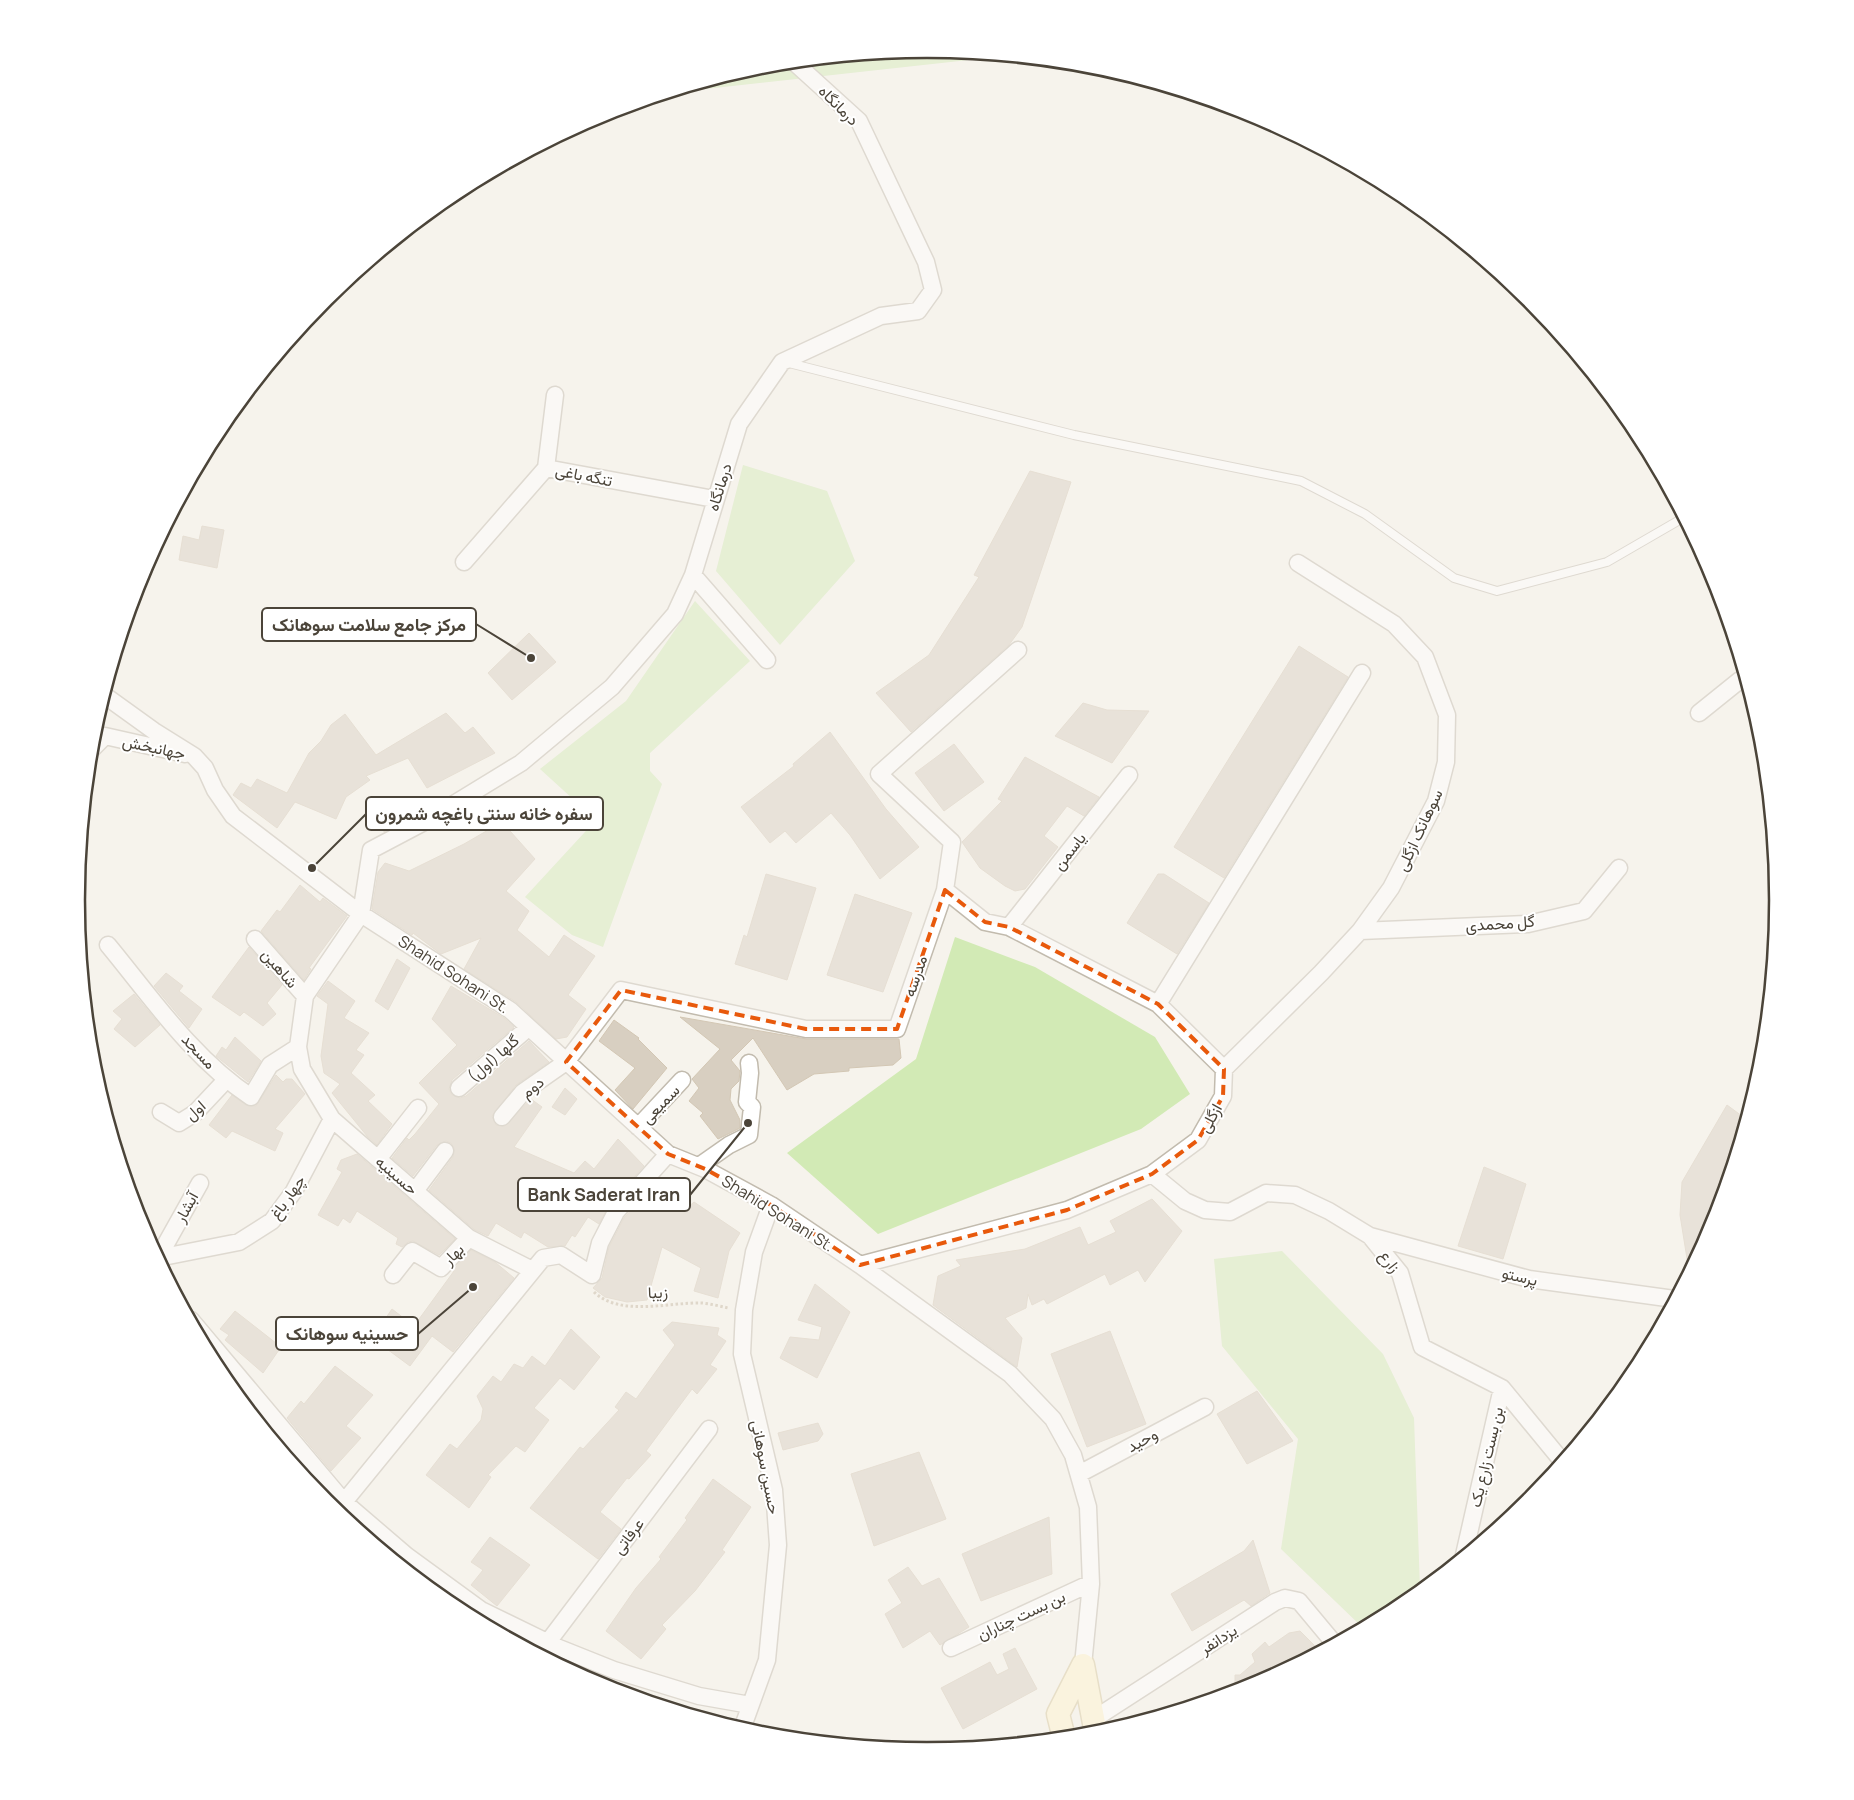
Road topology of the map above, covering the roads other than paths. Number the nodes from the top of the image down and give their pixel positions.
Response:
1 (800, 68) edge
2 (782, 362) junction
3 (555, 395) dead end
4 (546, 468) junction
5 (714, 499) junction
6 (1679, 520) edge
7 (464, 562) dead end
8 (1298, 563) dead end
9 (692, 575) junction
10 (1018, 650) dead end
11 (767, 660) dead end
12 (1362, 674) dead end
13 (1740, 680) edge
14 (109, 699) edge
15 (1699, 713) dead end
16 (100, 741) edge
17 (194, 756) junction
18 (1129, 775) dead end
19 (1619, 868) dead end
20 (945, 890) junction
21 (361, 914) junction
22 (1009, 926) junction
23 (1360, 931) junction
24 (255, 939) dead end
25 (108, 945) dead end
26 (305, 996) junction
27 (1158, 1004) junction
28 (528, 1028) junction
29 (298, 1047) junction
30 (566, 1062) junction
31 (748, 1063) dead end
32 (1224, 1069) junction
33 (226, 1080) junction
34 (682, 1080) dead end
35 (459, 1088) dead end
36 (418, 1108) dead end
37 (161, 1112) dead end
38 (502, 1117) dead end
39 (332, 1119) junction
40 (638, 1127) junction
41 (445, 1151) dead end
42 (668, 1154) junction
43 (378, 1159) junction
44 (699, 1166) junction
45 (1152, 1174) junction
46 (200, 1183) dead end
47 (415, 1191) junction
48 (771, 1205) junction
49 (1370, 1236) junction
50 (469, 1238) junction
51 (162, 1251) edge
52 (164, 1257) edge
53 (860, 1264) junction
54 (532, 1270) junction
55 (393, 1275) dead end
56 (1669, 1299) edge
57 (215, 1350) edge
58 (1502, 1388) junction
59 (1205, 1407) dead end
60 (709, 1429) dead end
61 (1558, 1457) edge
62 (1079, 1474) junction
63 (331, 1496) edge
64 (340, 1504) edge
65 (356, 1518) edge
66 (1466, 1546) edge
67 (1091, 1583) junction
68 (1331, 1639) edge
69 (548, 1642) junction
70 (951, 1648) dead end
71 (1083, 1665) junction
72 (750, 1705) junction
73 (744, 1722) edge
74 (1099, 1724) edge
75 (1095, 1725) edge
76 (1062, 1731) edge

1 - 2 street, درمانگاه
2 - 5 street, درمانگاه
2 - 6 lane
3 - 4 street
4 - 5 street, تنگه باغی
4 - 7 street, تنگه باغی
5 - 9 street, درمانگاه
8 - 23 street, سوهانک ازگلی
9 - 11 street
9 - 21 street, درمانگاه
10 - 20 street, مدرسه
12 - 27 street
13 - 15 street
14 - 17 street
16 - 17 street, جهانبخش
17 - 21 street, Shahid Sohani St.
18 - 22 street, یاسمن
19 - 23 street, گل محمدی
20 - 22 street
20 - 30 street, مدرسه
21 - 26 street
21 - 28 street, Shahid Sohani St.
22 - 27 street
23 - 32 street, سوهانک ازگلی
24 - 26 street, شاهین
25 - 33 street, مسجد
26 - 29 street
27 - 32 street
28 - 30 street, Shahid Sohani St.
28 - 35 street, گلها (اول)
29 - 33 street, مسجد
29 - 39 street, حسینیه
30 - 38 street, دوم
30 - 40 street, Shahid Sohani St.
31 - 44 street
32 - 45 street, ازگلی
33 - 37 street, اول
34 - 40 street, سمیعی
36 - 43 street
39 - 43 street, حسینیه
39 - 52 street, چهار باغ
40 - 42 street, Shahid Sohani St.
41 - 47 street
42 - 44 street, Shahid Sohani St.
42 - 54 street
43 - 47 street, حسینیه
44 - 48 street, Shahid Sohani St.
45 - 49 street, زارع
45 - 53 street, ازگلی
46 - 51 street, آبشار
47 - 50 street, حسینیه
48 - 53 street, Shahid Sohani St.
48 - 72 street, حسین سوهانی
49 - 56 street, پرستو
49 - 58 street, زارع
50 - 54 street, حسینیه
50 - 55 street, بهار
53 - 62 street, Shahid Sohani St.
54 - 64 street
57 - 63 street
58 - 61 street, زارع
58 - 66 street, بن بست زارع یک
59 - 62 street, وحید
60 - 69 street, عرفاتی
62 - 67 street, Shahid Sohani St.
65 - 69 street
67 - 70 street, بن بست چناران
67 - 71 street, Shahid Sohani St.
68 - 74 street, یزدانفر
69 - 72 street
71 - 75 main road, Shahid Sohani St.
71 - 76 main road, Shahid Sohani St.
72 - 73 street, حسین سوهانی

